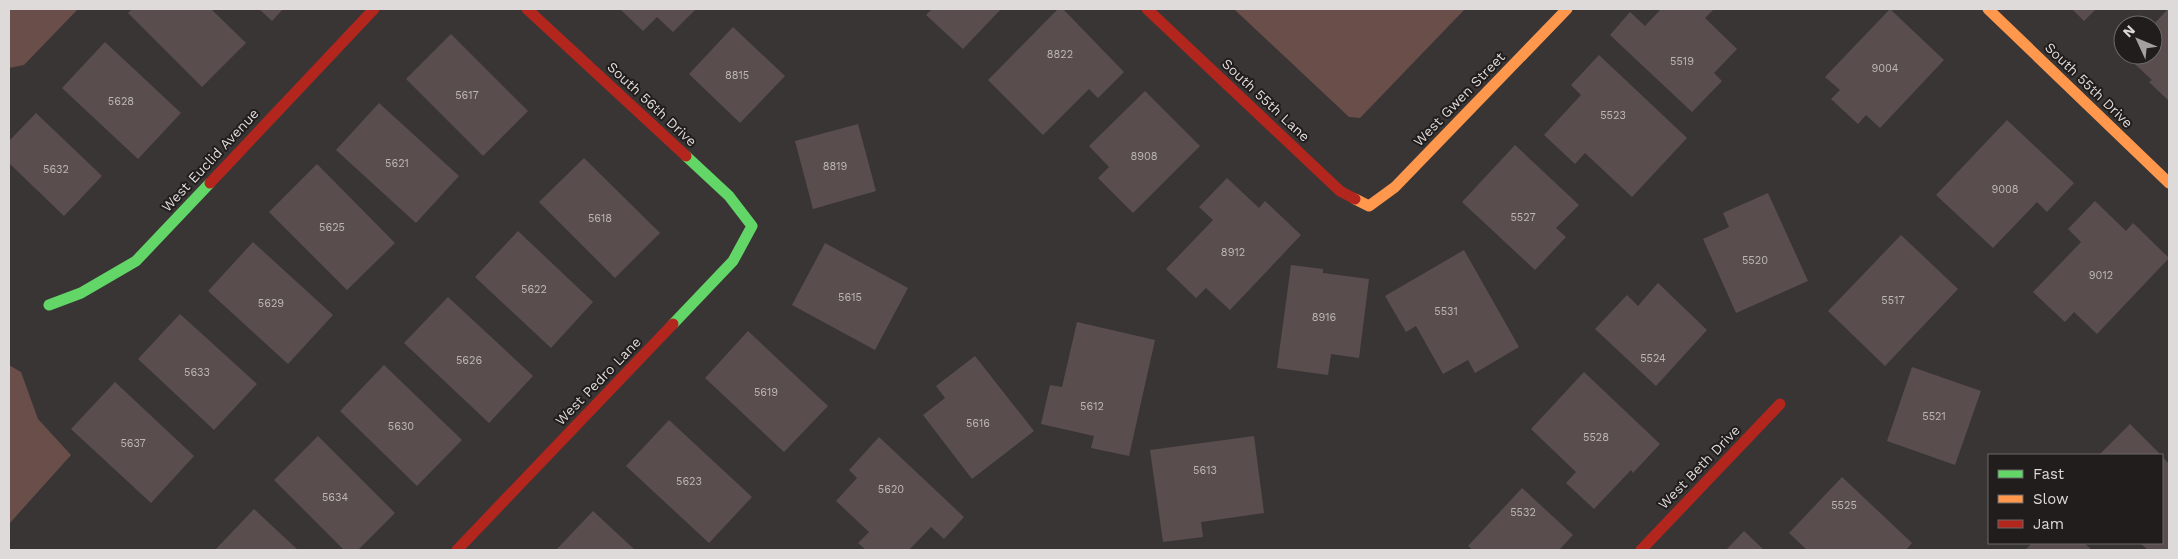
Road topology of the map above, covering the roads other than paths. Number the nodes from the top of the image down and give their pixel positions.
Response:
1 (374, 9) edge
2 (527, 9) edge
3 (1147, 9) edge
4 (1567, 9) edge
5 (1988, 9) edge
6 (2169, 182) edge
7 (1369, 206) joint
8 (752, 226) joint
9 (49, 305) dead end
10 (1780, 404) dead end
11 (457, 550) edge
12 (1641, 550) edge

1 - 9 street, West Euclid Avenue
2 - 8 street, South 56th Drive
3 - 7 street, South 55th Lane
4 - 7 street, West Gwen Street
5 - 6 street, South 55th Drive
8 - 11 street, West Pedro Lane
10 - 12 street, West Beth Drive

